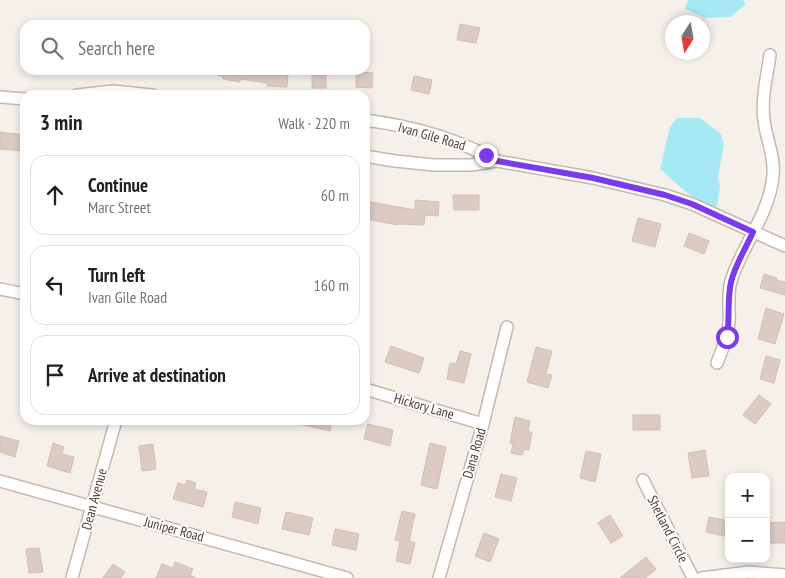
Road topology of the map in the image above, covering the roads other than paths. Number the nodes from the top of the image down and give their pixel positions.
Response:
1 (770, 56) dead end
2 (0, 97) edge
3 (20, 99) edge
4 (370, 121) edge
5 (370, 157) edge
6 (497, 161) junction
7 (753, 232) junction
8 (785, 246) edge
9 (0, 289) edge
10 (20, 293) edge
11 (507, 327) dead end
12 (717, 363) dead end
13 (370, 390) edge
14 (482, 424) junction
15 (115, 425) edge
16 (643, 480) dead end
17 (0, 481) edge
18 (92, 506) junction
19 (785, 575) edge
20 (72, 578) edge
21 (347, 578) edge
22 (438, 578) edge
23 (693, 578) edge
24 (701, 578) edge

1 - 7 street
2 - 3 street
4 - 6 street, Ivan Gile Road
5 - 6 street, Ivan Gile Road
6 - 7 street, Ivan Gile Road
7 - 8 street, Ivan Gile Road
7 - 12 street
9 - 10 street
11 - 14 street, Dana Road
13 - 14 street, Hickory Lane
14 - 22 street, Dana Road
15 - 18 street, Dean Avenue
16 - 23 street, Shetland Circle
17 - 18 street, Juniper Road
18 - 20 street, Dean Avenue
18 - 21 street, Juniper Road
19 - 24 street

